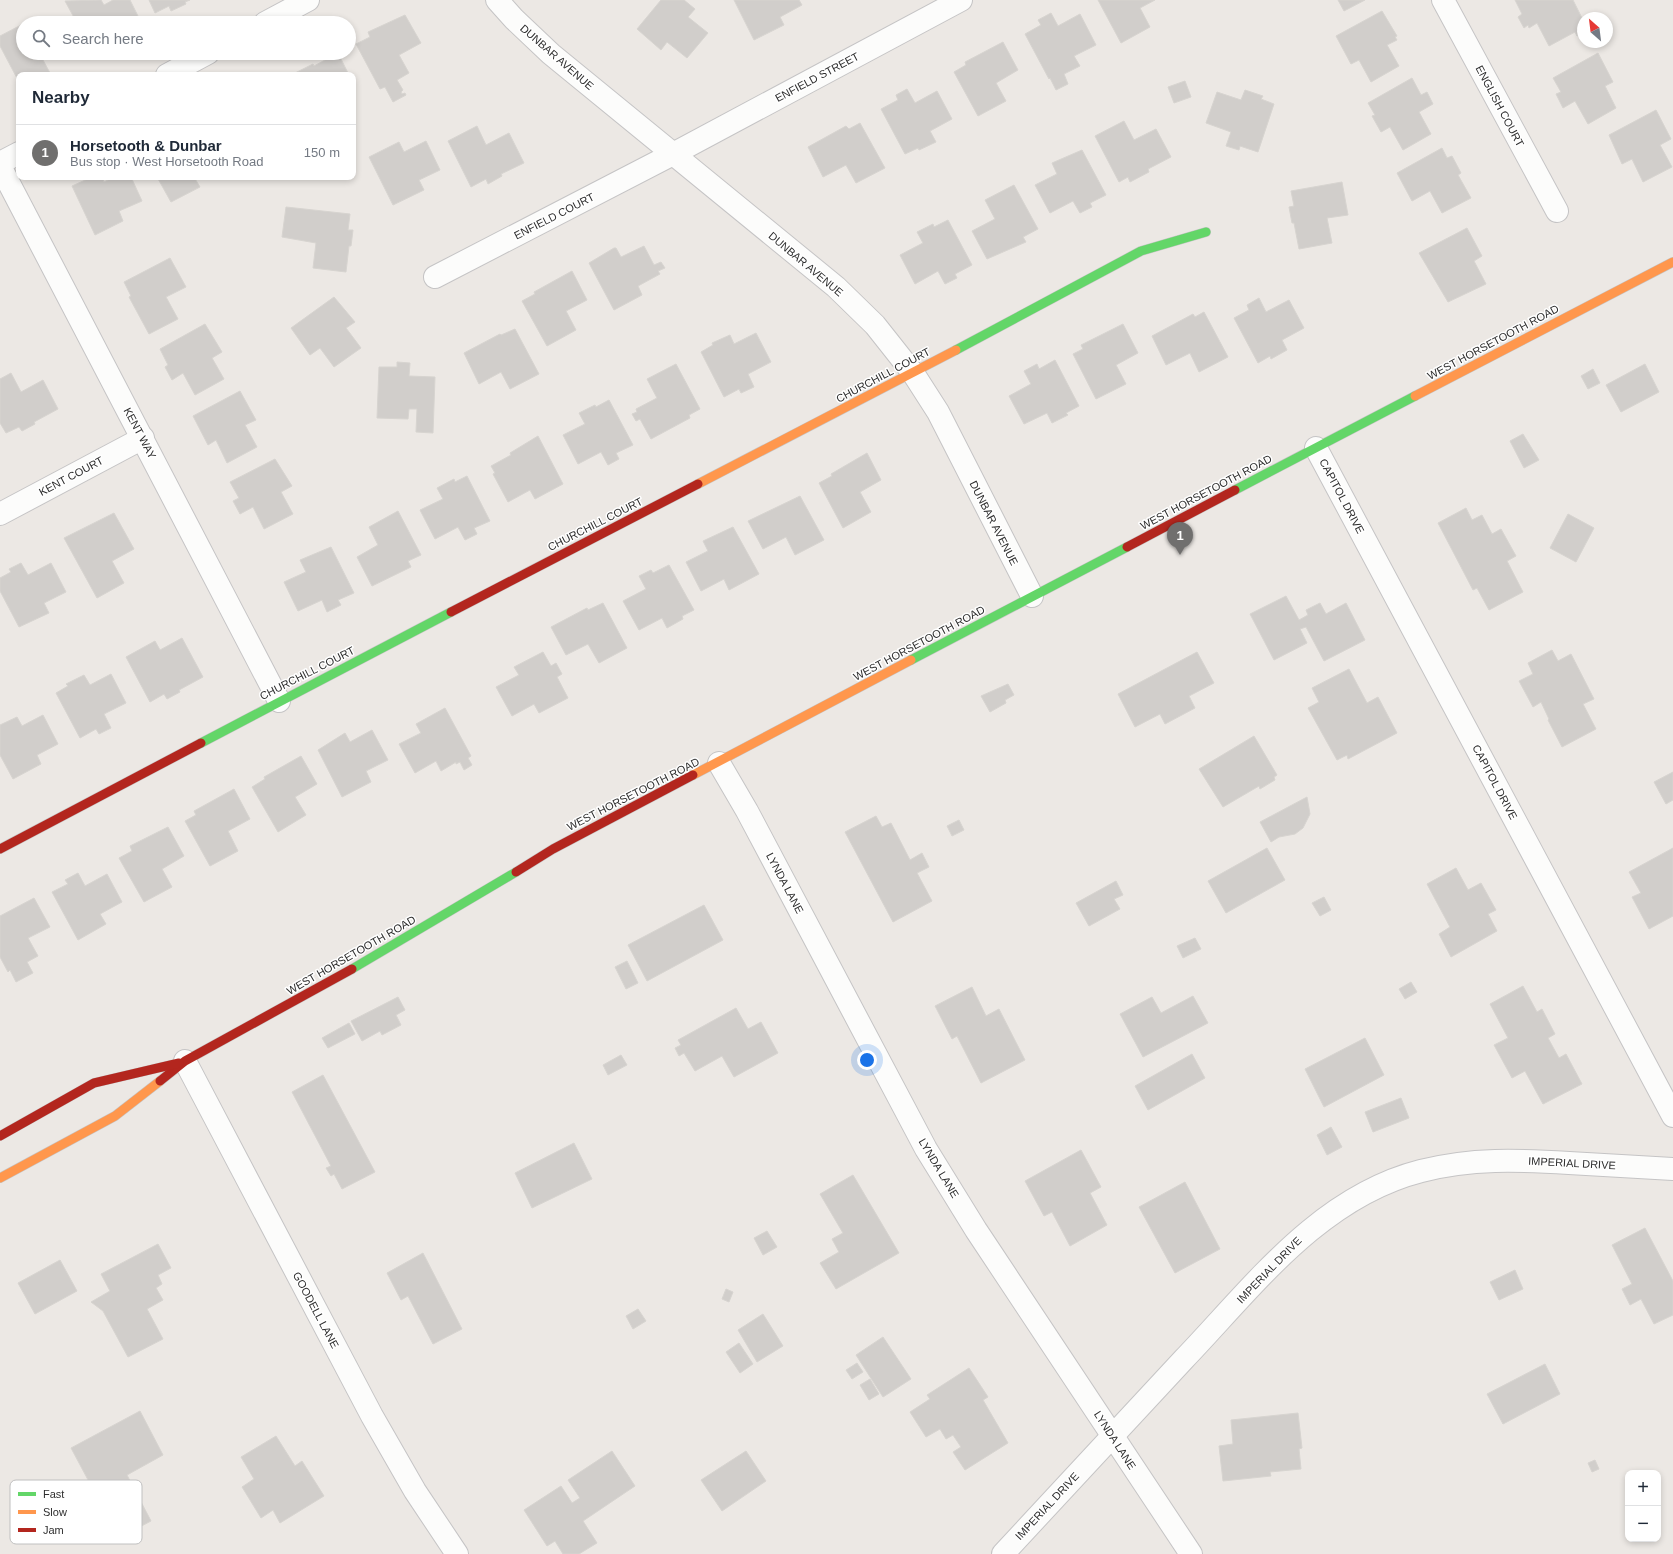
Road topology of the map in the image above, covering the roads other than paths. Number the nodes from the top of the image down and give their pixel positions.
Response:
1 (308, 0) edge
2 (497, 0) edge
3 (961, 0) edge
4 (1443, 0) edge
5 (278, 16) edge
6 (195, 60) edge
7 (173, 72) edge
8 (673, 154) junction
9 (16, 155) edge
10 (0, 163) edge
11 (0, 166) edge
12 (1557, 211) dead end
13 (1206, 232) dead end
14 (1673, 262) edge
15 (435, 277) dead end
16 (913, 373) junction
17 (143, 438) junction
18 (1316, 448) junction
19 (0, 514) edge
20 (1032, 596) junction
21 (279, 701) junction
22 (719, 763) junction
23 (0, 849) edge
24 (186, 1061) junction
25 (1673, 1116) edge
26 (0, 1136) edge
27 (1673, 1169) edge
28 (0, 1178) edge
29 (1112, 1435) junction
30 (457, 1554) edge
31 (1003, 1554) edge
32 (1191, 1554) edge

1 - 5 street
2 - 8 street, DUNBAR AVENUE
3 - 8 street, ENFIELD STREET
4 - 12 street, ENGLISH COURT
6 - 7 street
8 - 15 street, ENFIELD COURT
8 - 16 street, DUNBAR AVENUE
9 - 10 street
11 - 17 street, KENT WAY
13 - 16 main road, CHURCHILL COURT
14 - 18 main road, WEST HORSETOOTH ROAD
16 - 20 street, DUNBAR AVENUE
16 - 21 main road, CHURCHILL COURT
17 - 19 street, KENT COURT
17 - 21 street, KENT WAY
18 - 20 main road, WEST HORSETOOTH ROAD
18 - 25 street, CAPITOL DRIVE
20 - 22 main road, WEST HORSETOOTH ROAD
21 - 23 main road, CHURCHILL COURT
22 - 24 main road, WEST HORSETOOTH ROAD
22 - 29 street, LYNDA LANE
24 - 26 main road, WEST HORSETOOTH ROAD
24 - 28 main road, WEST HORSETOOTH ROAD
24 - 30 street, GOODELL LANE
27 - 29 street, IMPERIAL DRIVE
29 - 31 street, IMPERIAL DRIVE
29 - 32 street, LYNDA LANE

